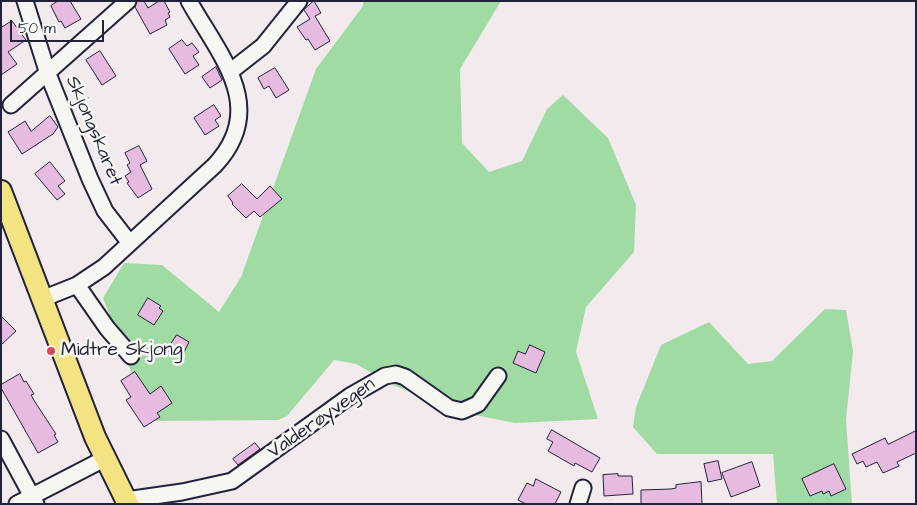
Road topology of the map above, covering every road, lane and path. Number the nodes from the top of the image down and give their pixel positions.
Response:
1 (25, 1) edge
2 (128, 1) edge
3 (189, 1) edge
4 (299, 1) edge
5 (231, 71) junction
6 (48, 74) junction
7 (11, 106) dead end
8 (1, 191) edge
9 (129, 242) junction
10 (77, 284) junction
11 (42, 299) junction
12 (132, 356) dead end
13 (498, 376) dead end
14 (1, 439) edge
15 (104, 459) junction
16 (583, 488) dead end
17 (34, 500) edge
18 (127, 502) edge
19 (17, 504) edge
20 (578, 504) edge

1 - 6 street
2 - 6 street, Skjongskaret
3 - 5 street
4 - 5 street
5 - 9 street
6 - 7 street
6 - 9 street, Skjongskaret
8 - 11 main road, Valderøyvegen
9 - 10 street
10 - 11 street
10 - 12 street
11 - 15 main road, Valderøyvegen
13 - 18 street, Valderøyvegen
14 - 17 street
15 - 17 street
15 - 18 main road, Valderøyvegen
16 - 20 street
17 - 19 street

